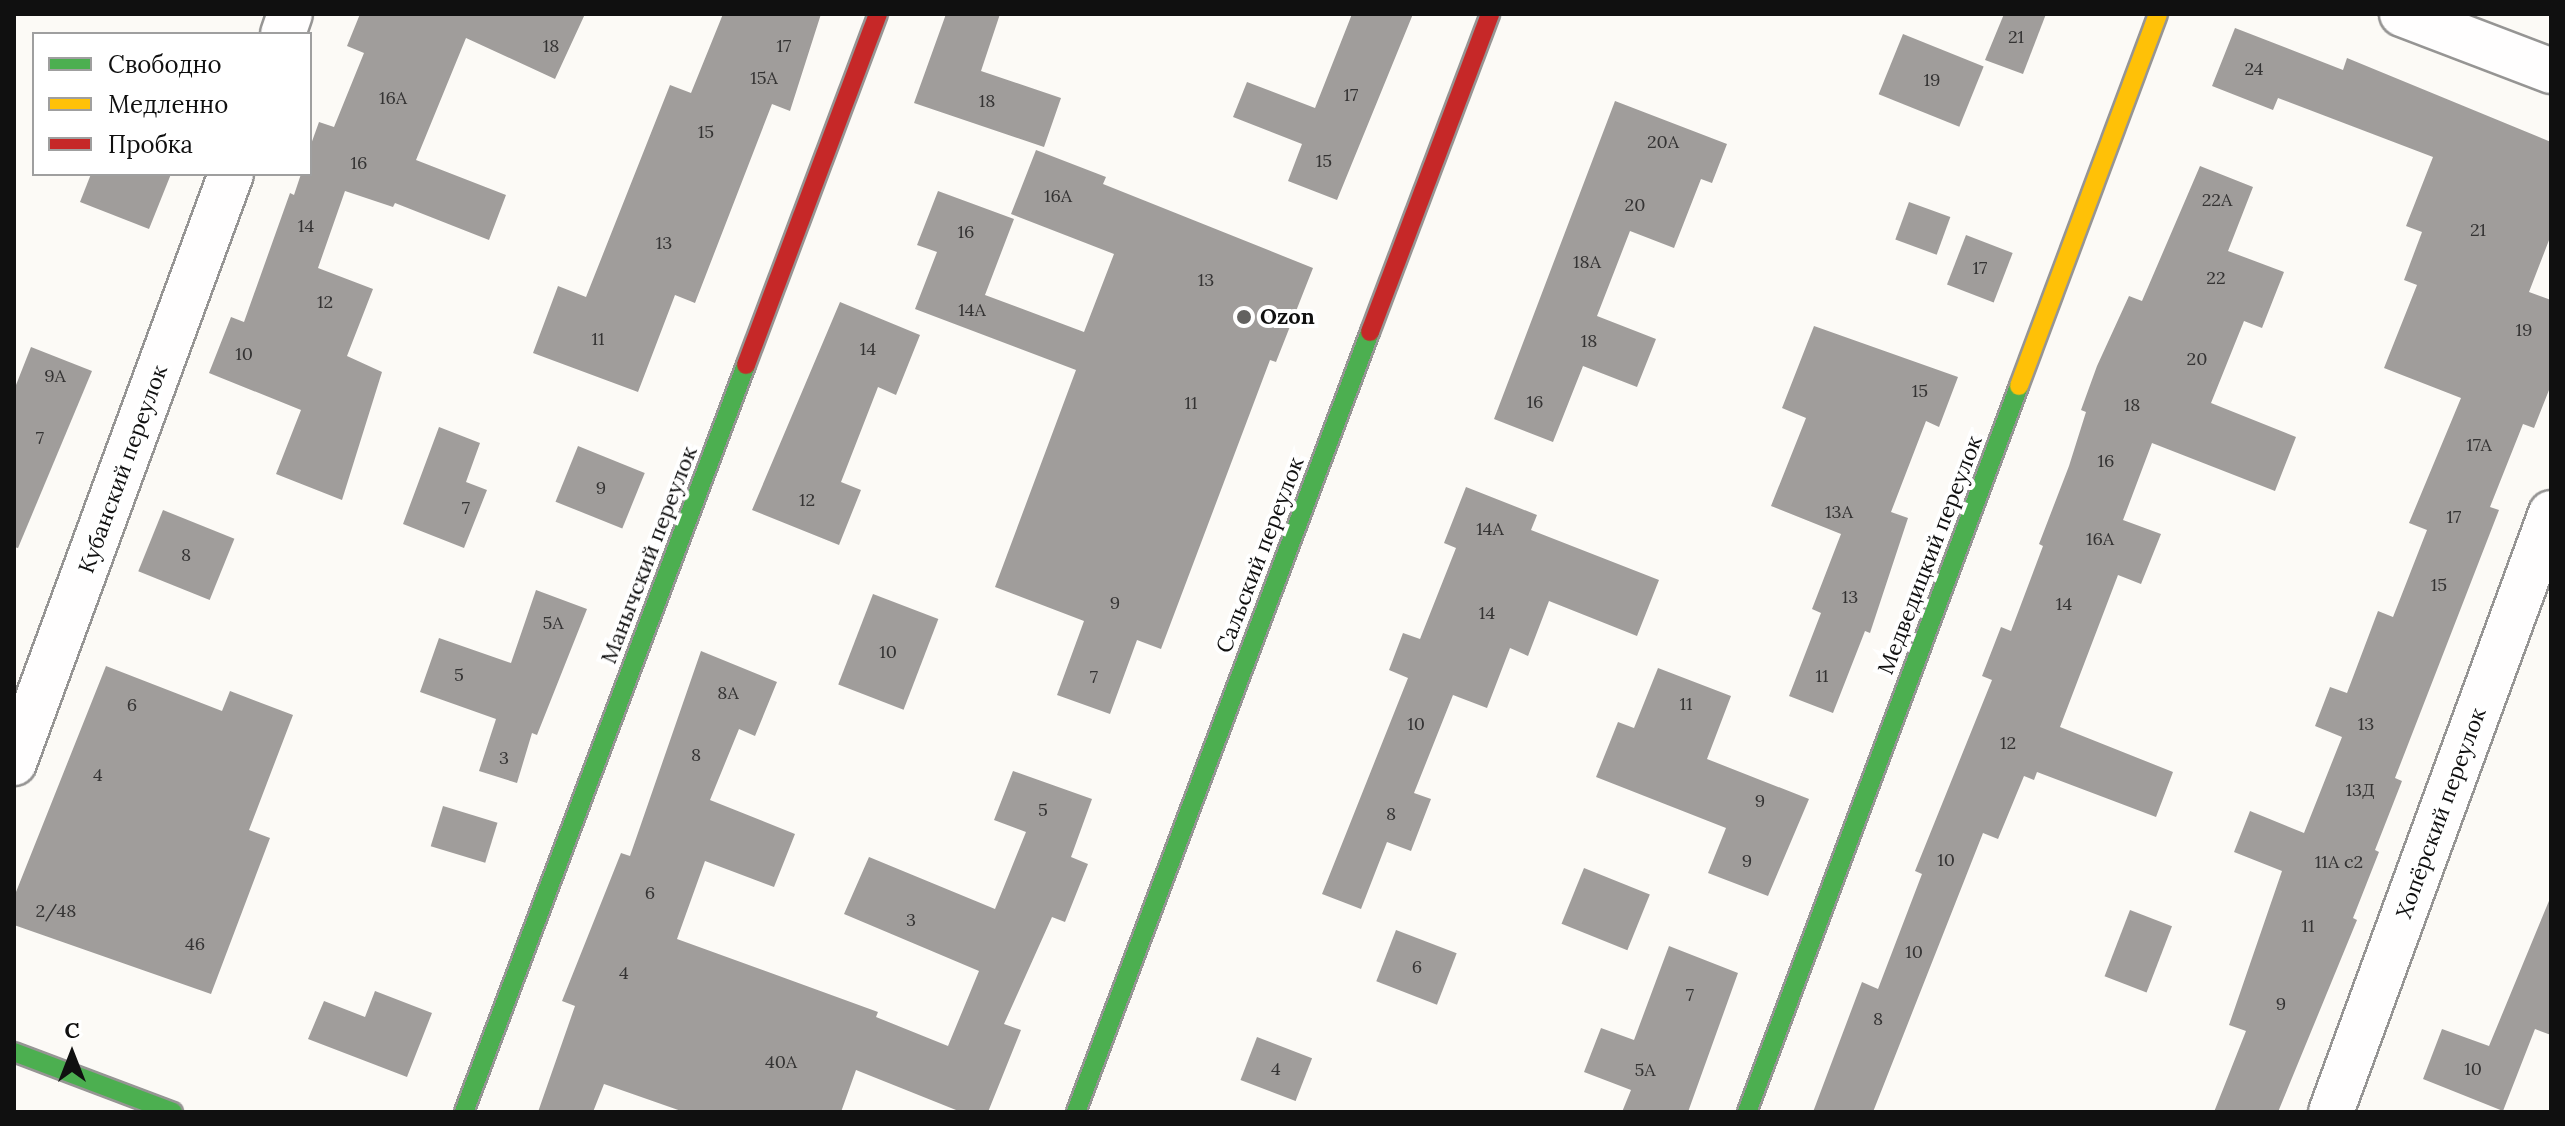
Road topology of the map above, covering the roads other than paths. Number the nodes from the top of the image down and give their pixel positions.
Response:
1 (878, 14) edge
2 (1490, 14) edge
3 (2158, 14) edge
4 (2402, 14) edge
5 (2551, 71) edge
6 (230, 176) edge
7 (2551, 513) edge
8 (14, 763) edge
9 (14, 1052) edge
10 (173, 1112) edge
11 (464, 1112) edge
12 (1076, 1112) edge
13 (1747, 1112) edge
14 (2331, 1112) edge

1 - 11 street, Манычский переулок
2 - 12 street, Сальский переулок
3 - 13 street, Медведицкий переулок
4 - 5 street
6 - 8 street, Кубанский переулок
7 - 14 street, Хопёрский переулок
9 - 10 street

